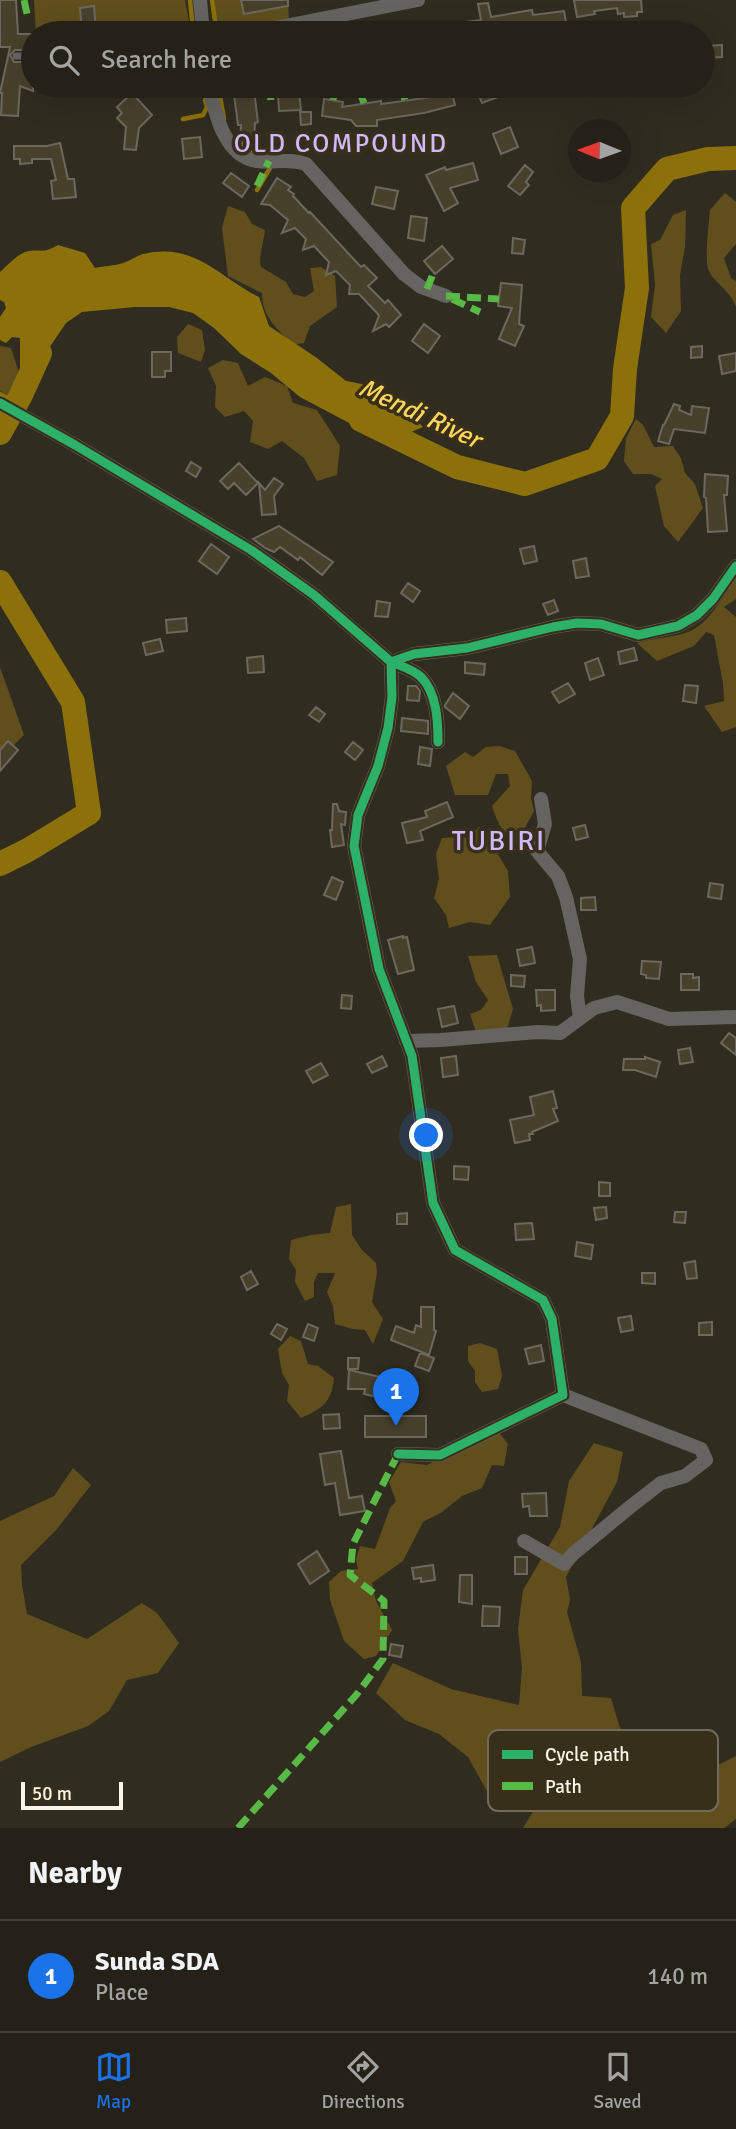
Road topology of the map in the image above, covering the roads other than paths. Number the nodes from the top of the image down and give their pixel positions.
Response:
1 (200, 0) edge
2 (418, 0) edge
3 (203, 21) edge
4 (310, 21) edge
5 (16, 56) dead end
6 (21, 56) edge
7 (213, 98) edge
8 (446, 296) dead end
9 (0, 403) edge
10 (736, 566) edge
11 (391, 662) junction
12 (438, 742) dead end
13 (541, 799) dead end
14 (735, 1017) edge
15 (580, 1018) junction
16 (407, 1041) junction
17 (563, 1395) junction
18 (398, 1454) dead end
19 (524, 1541) dead end

1 - 3 street
2 - 4 street
5 - 6 lane
7 - 8 street
9 - 11 street
10 - 11 street
11 - 12 street
11 - 16 street
13 - 15 street
14 - 15 street
15 - 16 street
16 - 17 street
17 - 18 street
17 - 19 street

